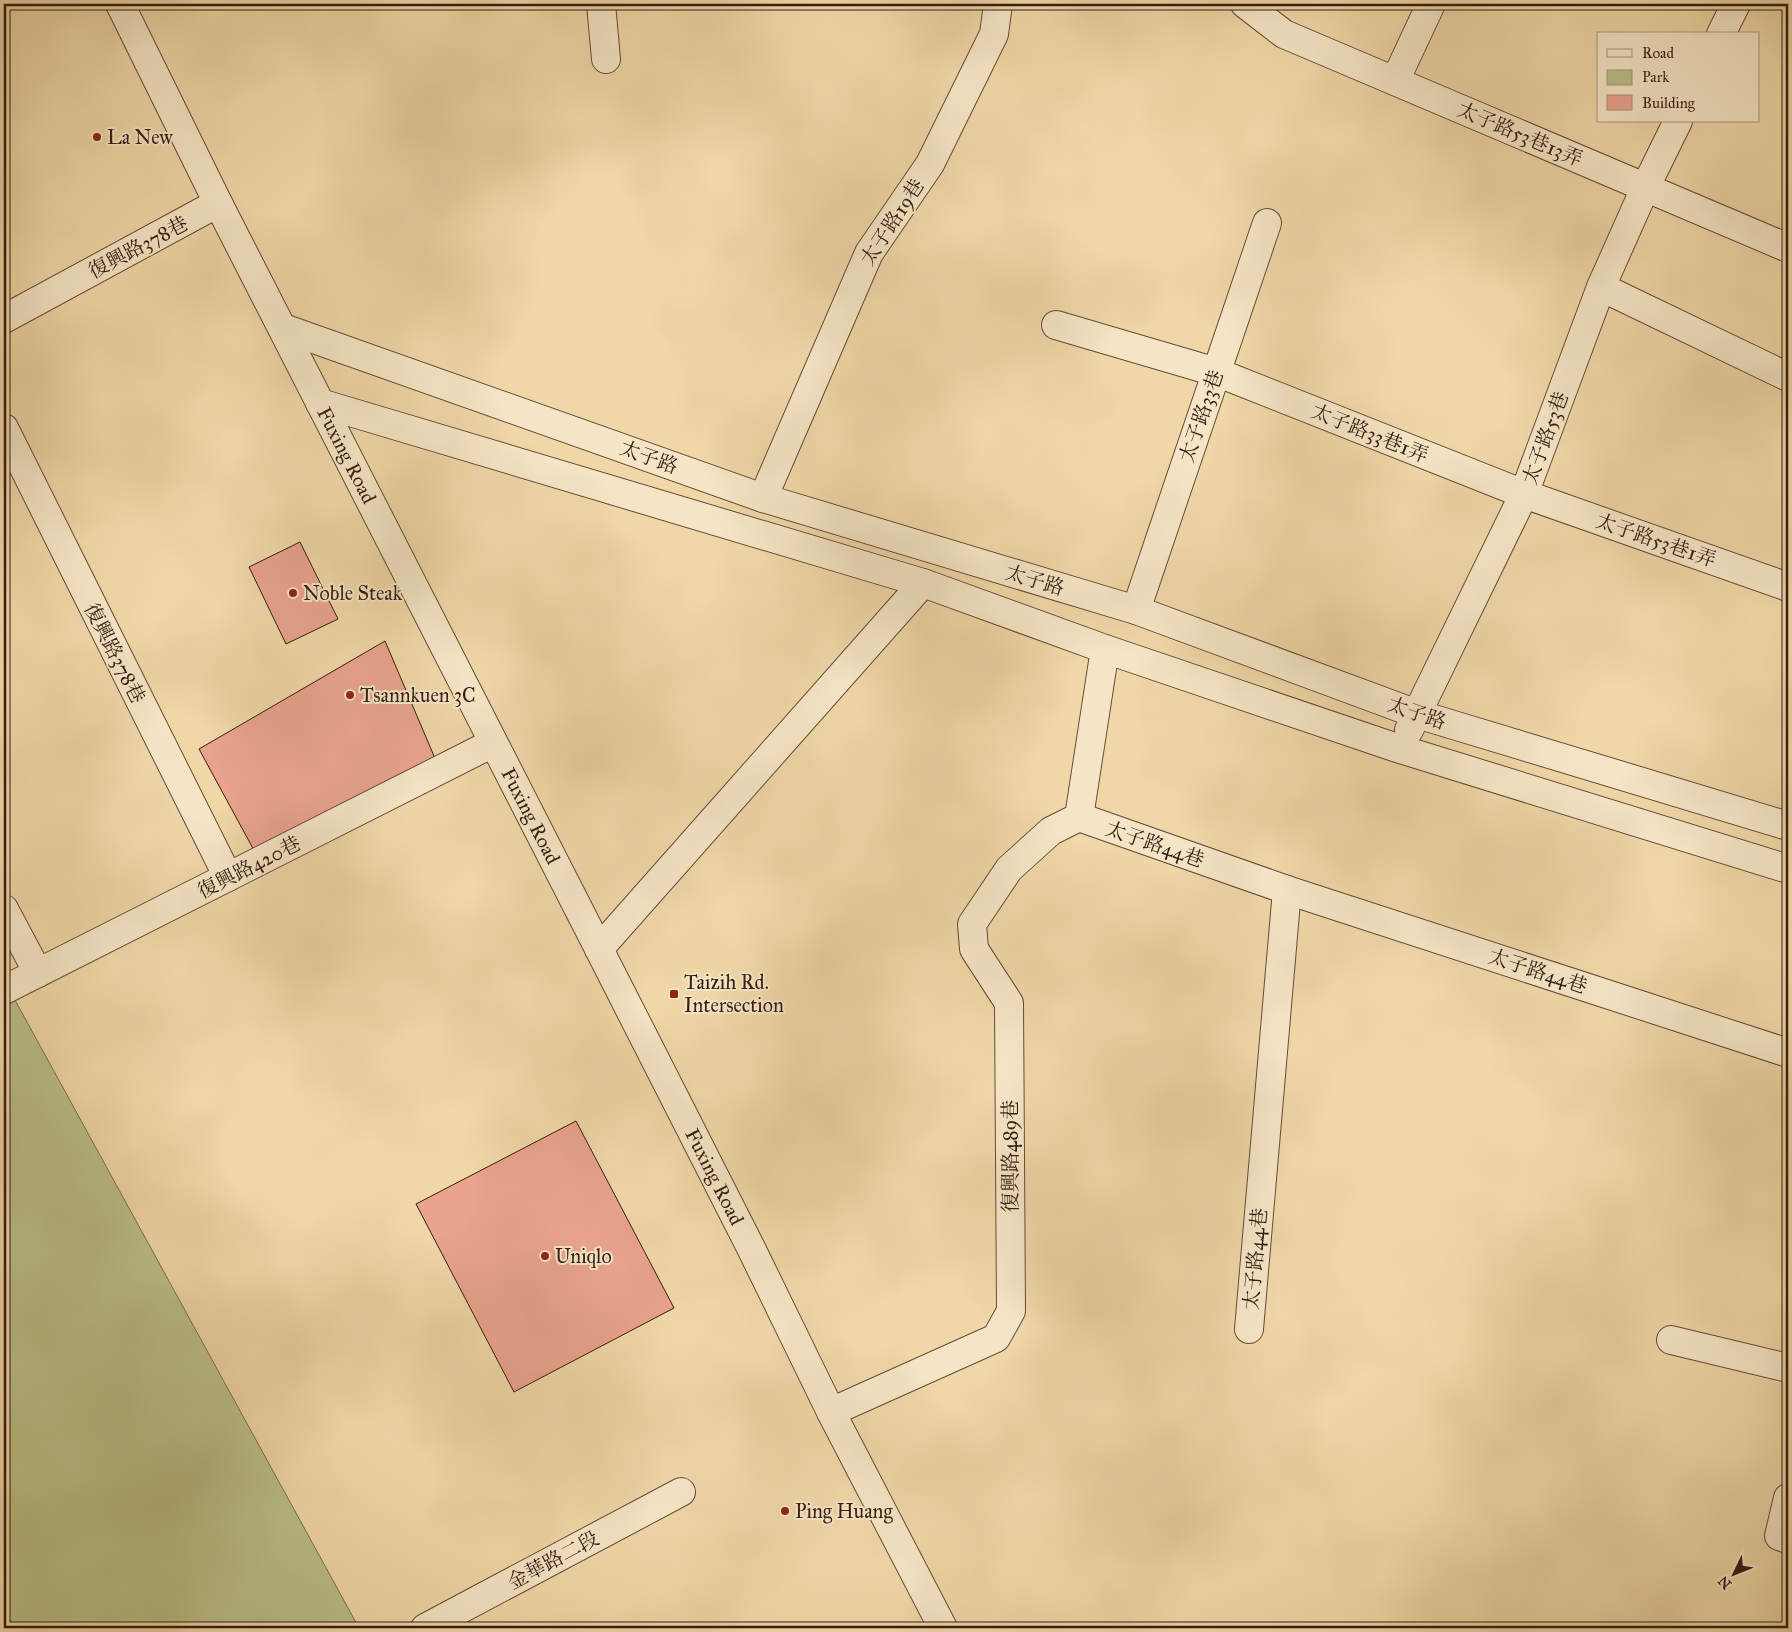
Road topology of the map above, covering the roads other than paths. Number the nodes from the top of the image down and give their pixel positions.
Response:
1 (120, 4) edge
2 (601, 4) edge
3 (998, 4) edge
4 (1432, 4) edge
5 (1736, 4) edge
6 (1248, 7) edge
7 (1722, 32) edge
8 (606, 60) dead end
9 (1395, 81) junction
10 (1678, 122) edge
11 (1646, 186) junction
12 (218, 203) junction
13 (1268, 223) dead end
14 (1788, 248) edge
15 (1601, 287) junction
16 (4, 319) edge
17 (1056, 325) dead end
18 (283, 328) junction
19 (1216, 372) junction
20 (1788, 377) edge
21 (320, 403) junction
22 (4, 428) edge
23 (1524, 494) junction
24 (763, 498) junction
25 (923, 583) junction
26 (1788, 586) edge
27 (1136, 610) junction
28 (1105, 649) junction
29 (1417, 714) junction
30 (493, 743) junction
31 (1400, 749) junction
32 (1079, 817) junction
33 (1788, 826) edge
34 (1051, 831) joint
35 (1788, 869) edge
36 (228, 877) junction
37 (1287, 890) junction
38 (4, 909) edge
39 (599, 949) junction
40 (38, 973) junction
41 (4, 990) edge
42 (1788, 1053) edge
43 (1249, 1329) dead end
44 (1671, 1340) dead end
45 (1788, 1368) edge
46 (831, 1412) junction
47 (681, 1492) dead end
48 (1788, 1498) edge
49 (1788, 1539) edge
50 (425, 1628) edge
51 (943, 1628) edge

1 - 12 street, Fuxing Road
2 - 8 street
3 - 24 street, 太子路19巷
4 - 9 street
5 - 7 street
6 - 9 street, 太子路53巷13弄
9 - 11 street, 太子路53巷13弄
10 - 11 street, 太子路53巷
11 - 14 street, 太子路53巷13弄
11 - 15 street, 太子路53巷
12 - 16 street, 復興路378巷
12 - 18 street, Fuxing Road
13 - 19 street, 太子路33巷
15 - 20 street
15 - 23 street, 太子路53巷
17 - 19 street, 太子路33巷1弄
18 - 21 street, Fuxing Road
18 - 24 street, 太子路
19 - 23 street, 太子路33巷1弄
19 - 27 street, 太子路33巷
21 - 25 street, 太子路
21 - 30 street, Fuxing Road
22 - 36 street, 復興路378巷
23 - 26 street, 太子路53巷1弄
23 - 29 street, 太子路53巷
24 - 27 street, 太子路
25 - 28 street, 太子路
25 - 39 street
27 - 29 street, 太子路
28 - 31 street, 太子路
28 - 32 street, 太子路44巷
29 - 31 street, 太子路53巷
29 - 33 street, 太子路
30 - 36 street, 復興路420巷
30 - 39 street, Fuxing Road
31 - 35 street, 太子路
32 - 34 street, 太子路44巷
32 - 37 street, 太子路44巷
34 - 46 street, 復興路489巷
36 - 40 street, 復興路420巷
37 - 42 street, 太子路44巷
37 - 43 street, 太子路44巷
38 - 40 street
39 - 46 street, Fuxing Road
40 - 41 street, 復興路420巷
44 - 45 street
46 - 51 street, Fuxing Road
47 - 50 street, 金華路二段
48 - 49 street

